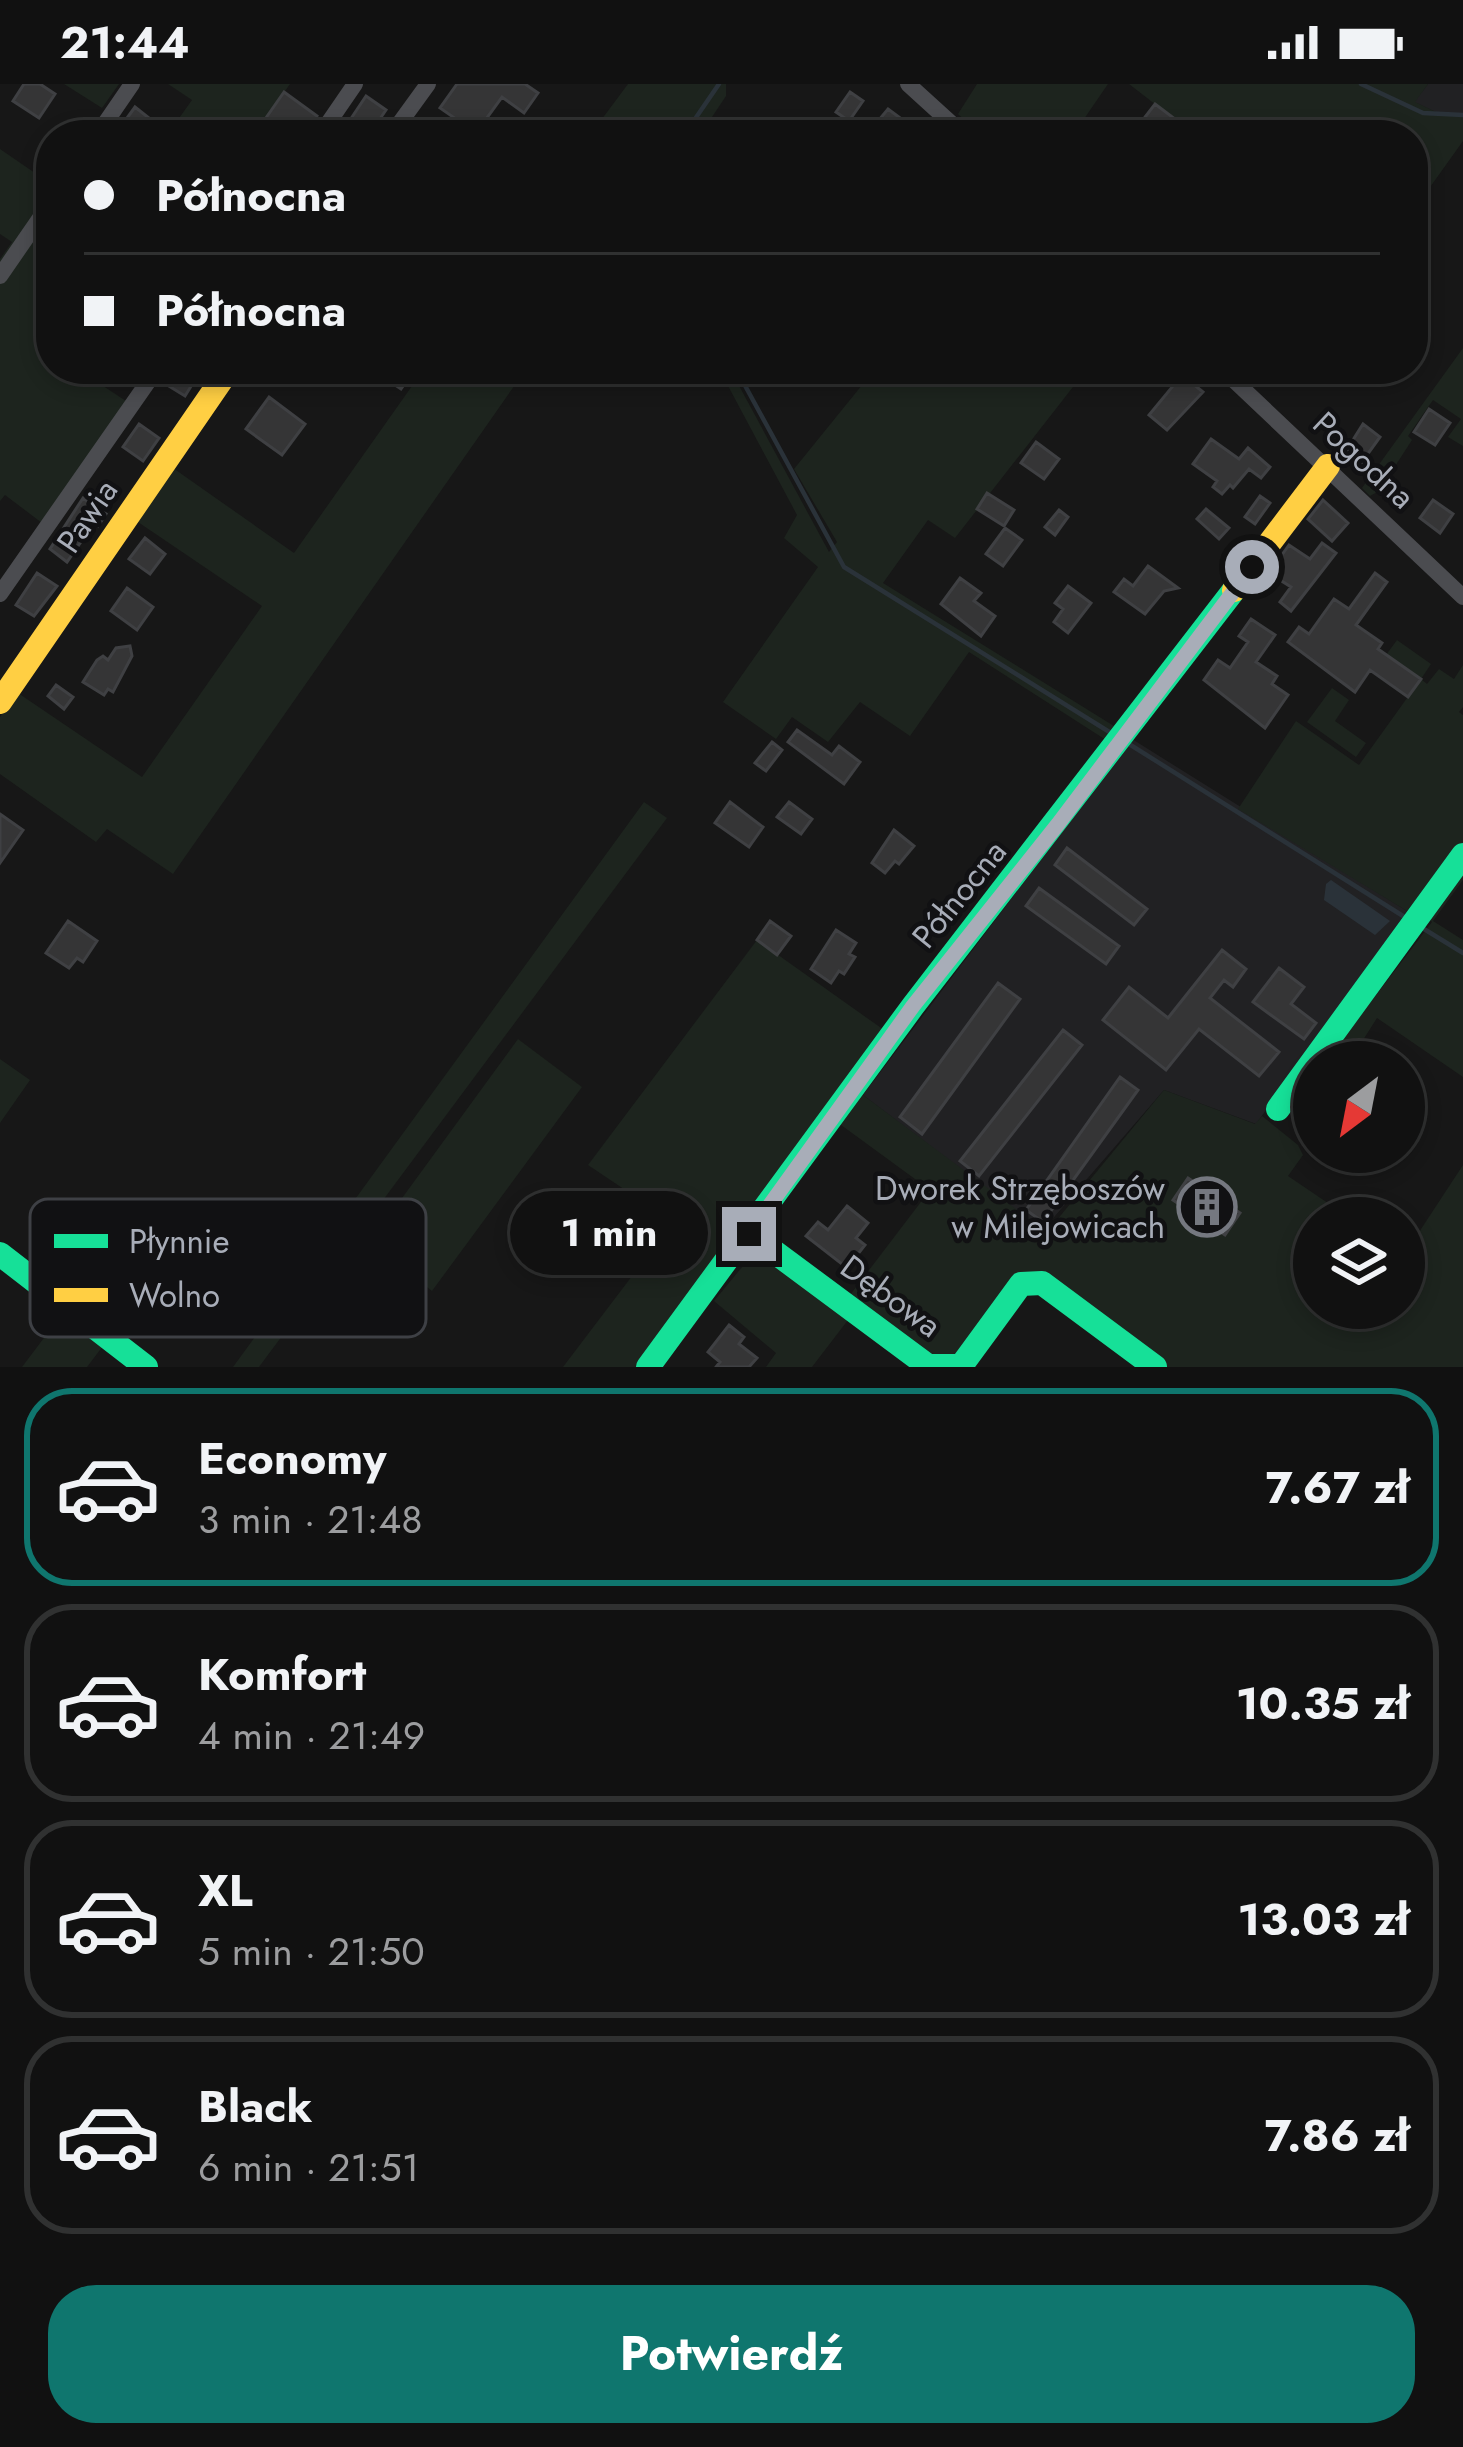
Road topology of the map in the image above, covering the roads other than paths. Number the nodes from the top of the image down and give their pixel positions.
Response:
1 (132, 84) edge
2 (355, 84) edge
3 (428, 84) edge
4 (908, 84) edge
5 (107, 120) edge
6 (330, 120) edge
7 (402, 120) edge
8 (948, 120) edge
9 (36, 224) edge
10 (0, 276) edge
11 (147, 384) edge
12 (219, 384) edge
13 (1238, 384) edge
14 (1328, 466) junction
15 (0, 594) edge
16 (1463, 597) edge
17 (0, 702) edge
18 (1463, 855) edge
19 (1278, 1109) dead end
20 (749, 1234) junction
21 (0, 1254) edge
22 (30, 1277) edge
23 (107, 1337) edge
24 (146, 1367) edge
25 (648, 1367) edge
26 (1155, 1367) edge

1 - 5 street
2 - 6 street
3 - 7 street
4 - 8 street
9 - 10 street
11 - 15 street
12 - 17 street, Pawia
13 - 14 street, Pogodna
14 - 16 street, Pogodna
14 - 20 street, Północna
18 - 19 street
20 - 25 street, Północna
20 - 26 street, Dębowa
21 - 22 street
23 - 24 street

